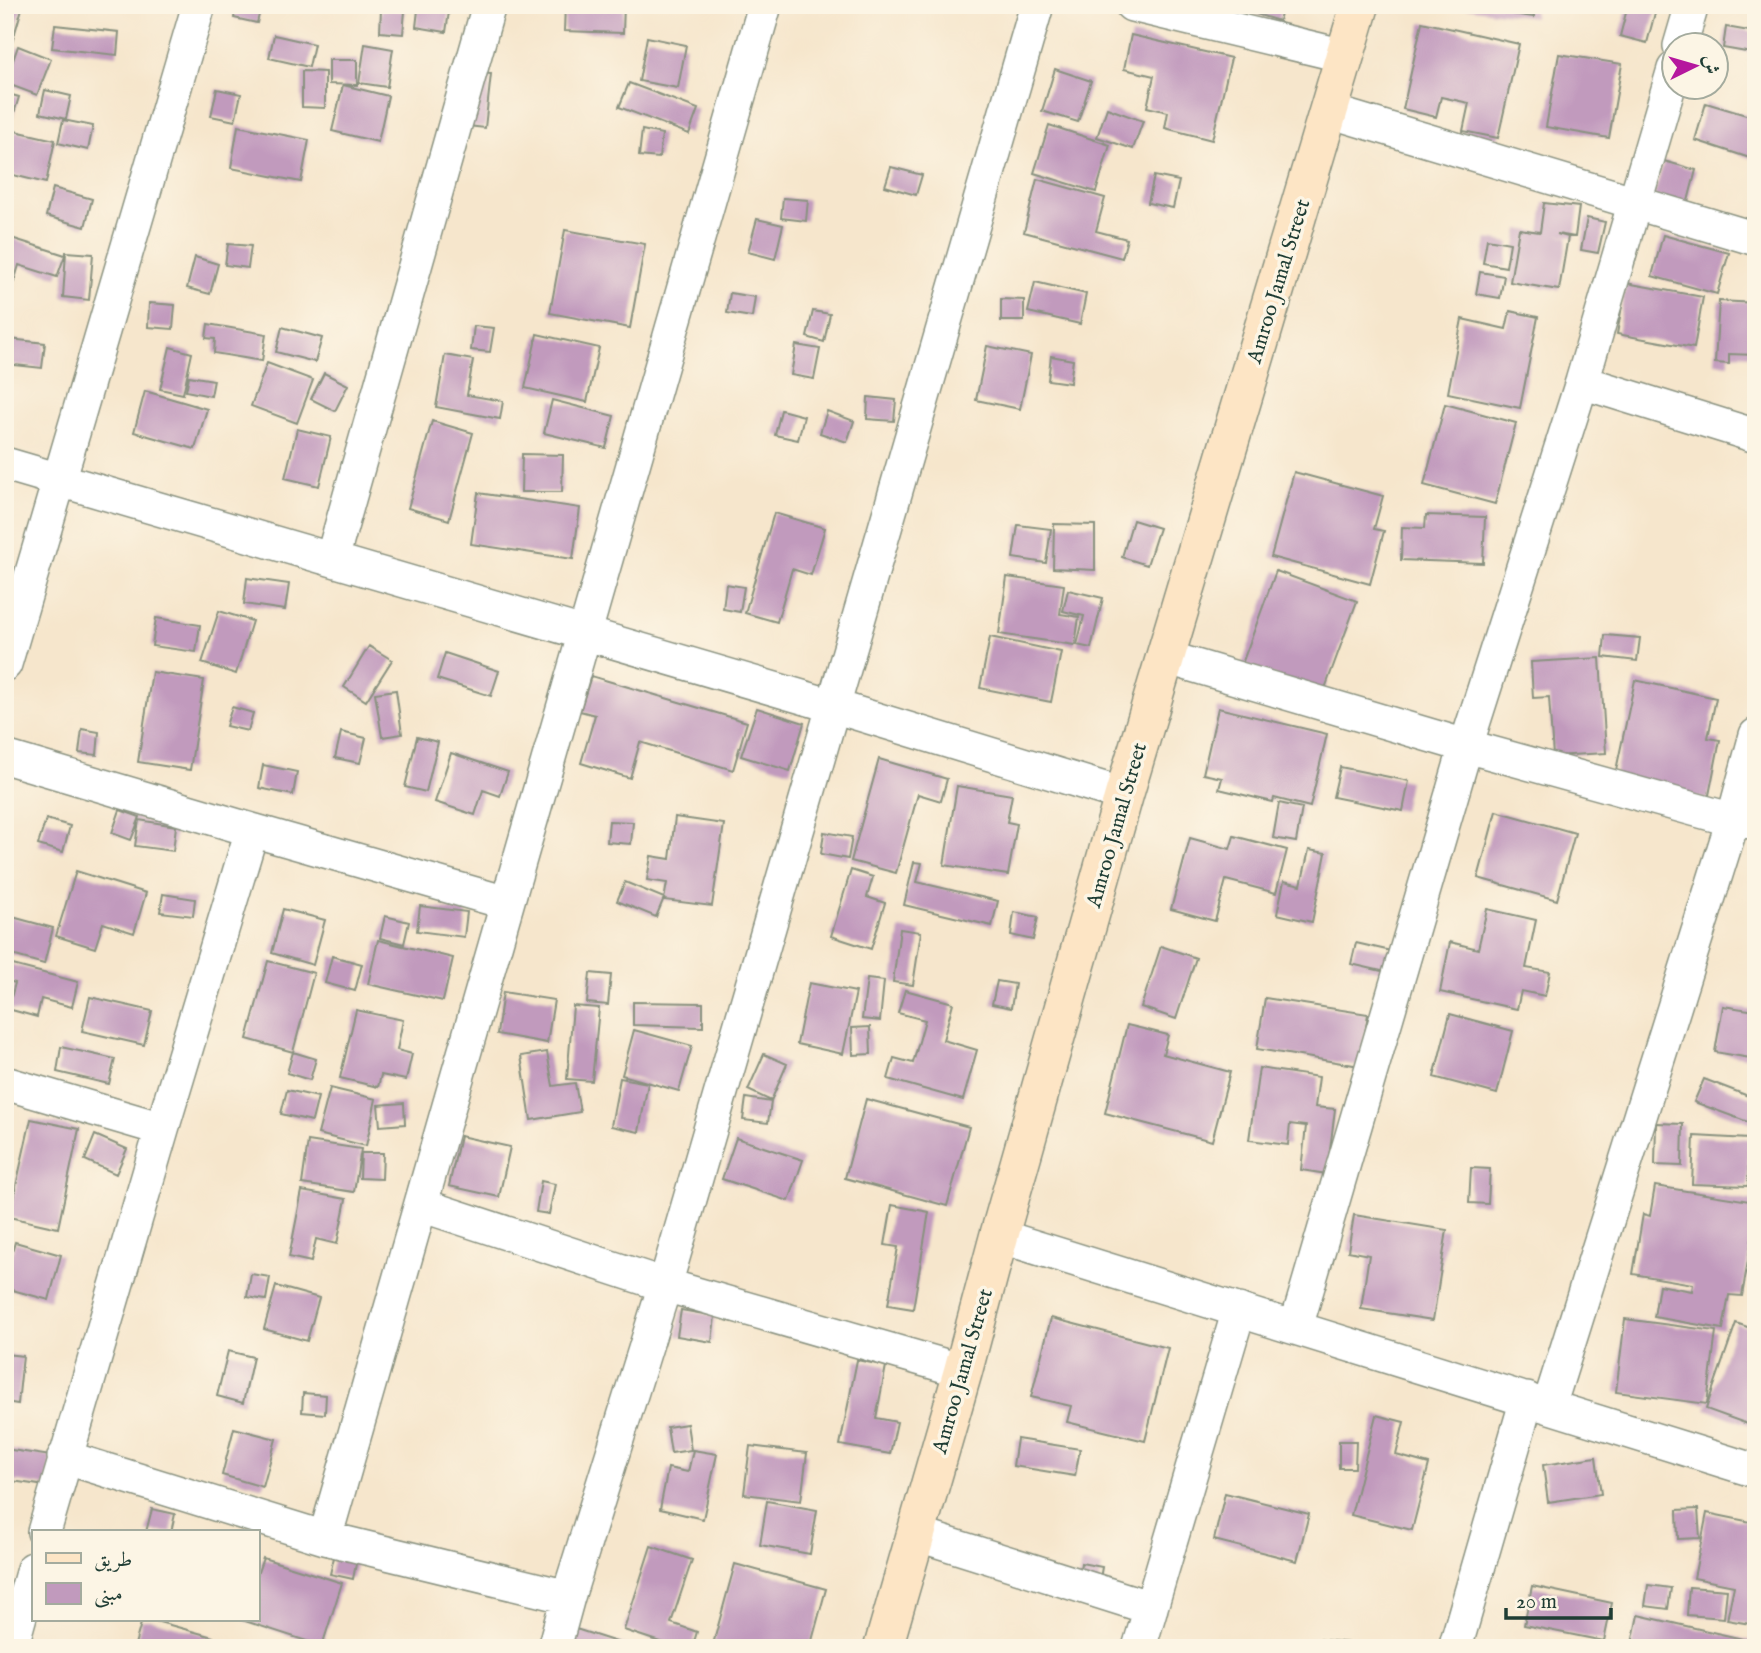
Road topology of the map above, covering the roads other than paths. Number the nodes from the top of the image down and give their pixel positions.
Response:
1 (199, 5) edge
2 (489, 5) edge
3 (765, 5) edge
4 (1037, 5) edge
5 (1132, 5) edge
6 (1360, 5) edge
7 (1692, 5) edge
8 (1684, 32) edge
9 (1345, 56) junction
10 (1664, 102) edge
11 (1329, 111) junction
12 (1634, 204) junction
13 (1756, 239) edge
14 (1582, 382) junction
15 (1756, 436) edge
16 (5, 464) edge
17 (59, 480) junction
18 (332, 559) junction
19 (585, 633) junction
20 (1165, 657) junction
21 (5, 664) edge
22 (833, 706) junction
23 (1756, 735) edge
24 (1466, 746) junction
25 (5, 757) edge
26 (1124, 795) junction
27 (1744, 821) edge
28 (252, 830) junction
29 (508, 903) junction
30 (5, 1083) edge
31 (162, 1129) junction
32 (421, 1205) junction
33 (999, 1236) junction
34 (665, 1285) junction
35 (1239, 1310) junction
36 (1296, 1328) junction
37 (963, 1371) junction
38 (1538, 1403) junction
39 (64, 1457) junction
40 (1756, 1471) edge
41 (45, 1530) edge
42 (916, 1534) junction
43 (326, 1538) junction
44 (32, 1573) edge
45 (568, 1597) junction
46 (1151, 1608) junction
47 (11, 1648) edge
48 (554, 1648) edge
49 (883, 1648) edge
50 (1139, 1648) edge
51 (1455, 1648) edge

1 - 17 street
2 - 18 street
3 - 19 street
4 - 22 street
5 - 9 street
6 - 9 street, Amroo Jamal Street
7 - 8 street
9 - 11 street, Amroo Jamal Street
10 - 12 street
11 - 12 street
11 - 20 street, Amroo Jamal Street
12 - 13 street
12 - 14 street
14 - 15 street
14 - 24 street
16 - 17 street
17 - 18 street
17 - 21 street
18 - 19 street
19 - 22 street
19 - 29 street
20 - 24 street
20 - 26 street, Amroo Jamal Street
22 - 26 street
22 - 34 street
23 - 27 street
24 - 27 street
24 - 36 street
25 - 28 street
26 - 33 street, Amroo Jamal Street
27 - 38 street
28 - 29 street
28 - 31 street
29 - 32 street
30 - 31 street
31 - 39 street
32 - 34 street
32 - 43 street
33 - 35 street
33 - 37 street, Amroo Jamal Street
34 - 37 street
34 - 45 street
35 - 36 street
35 - 46 street
36 - 38 street
37 - 42 street, Amroo Jamal Street
38 - 40 street
38 - 51 street
39 - 41 street
39 - 43 street
42 - 46 street
42 - 49 street, Amroo Jamal Street
43 - 45 street
44 - 47 street
45 - 48 street
46 - 50 street

